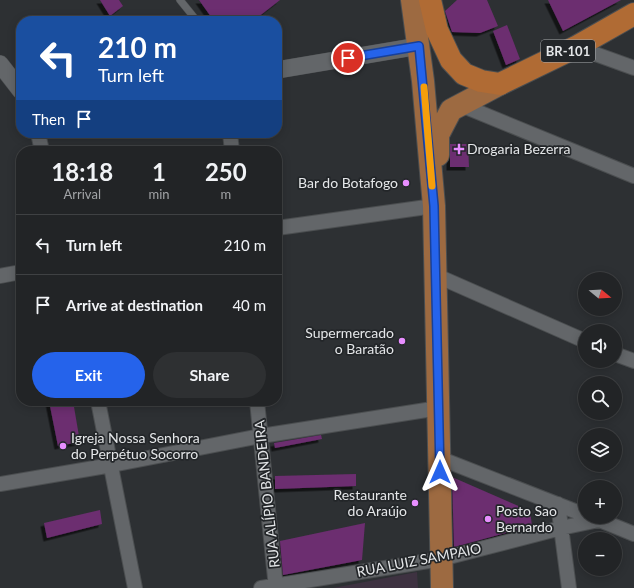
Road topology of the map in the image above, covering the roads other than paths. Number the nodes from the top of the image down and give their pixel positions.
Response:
1 (180, 0) edge
2 (412, 0) edge
3 (430, 0) edge
4 (634, 14) edge
5 (193, 16) edge
6 (419, 46) junction
7 (576, 46) junction
8 (0, 64) edge
9 (634, 68) edge
10 (282, 69) edge
11 (500, 84) junction
12 (16, 85) edge
13 (461, 105) junction
14 (634, 176) edge
15 (434, 206) junction
16 (282, 227) edge
17 (16, 273) edge
18 (435, 275) junction
19 (0, 276) edge
20 (578, 338) edge
21 (622, 357) edge
22 (634, 361) edge
23 (99, 406) edge
24 (258, 406) edge
25 (439, 408) junction
26 (261, 436) junction
27 (439, 458) junction
28 (112, 465) junction
29 (0, 484) edge
30 (558, 504) junction
31 (578, 512) edge
32 (578, 524) edge
33 (608, 524) edge
34 (561, 528) junction
35 (634, 534) edge
36 (441, 559) junction
37 (276, 586) edge
38 (135, 588) edge
39 (261, 588) edge
40 (442, 588) edge
41 (569, 588) edge

1 - 5 lane
2 - 6 main road
3 - 11 highway
4 - 7 highway, BR-101
6 - 10 street
6 - 15 main road
7 - 9 street
7 - 11 highway, BR-101
8 - 12 street
11 - 13 main road
13 - 14 street
13 - 15 main road
15 - 16 street
15 - 18 main road
17 - 19 street
18 - 20 street
18 - 25 main road
21 - 22 street
23 - 28 street
24 - 26 street, RUA ALÍPIO BANDEIRA
25 - 26 street
25 - 27 main road
26 - 28 street
26 - 37 street, RUA ALÍPIO BANDEIRA
27 - 30 street
27 - 36 main road
28 - 29 street
28 - 38 street
30 - 31 street
30 - 34 street
32 - 34 street, RUA LUIZ SAMPAIO
33 - 35 street
34 - 36 street, RUA LUIZ SAMPAIO
34 - 41 street
36 - 37 street, RUA LUIZ SAMPAIO
36 - 40 main road
37 - 39 street, RUA LUIZ SAMPAIO

